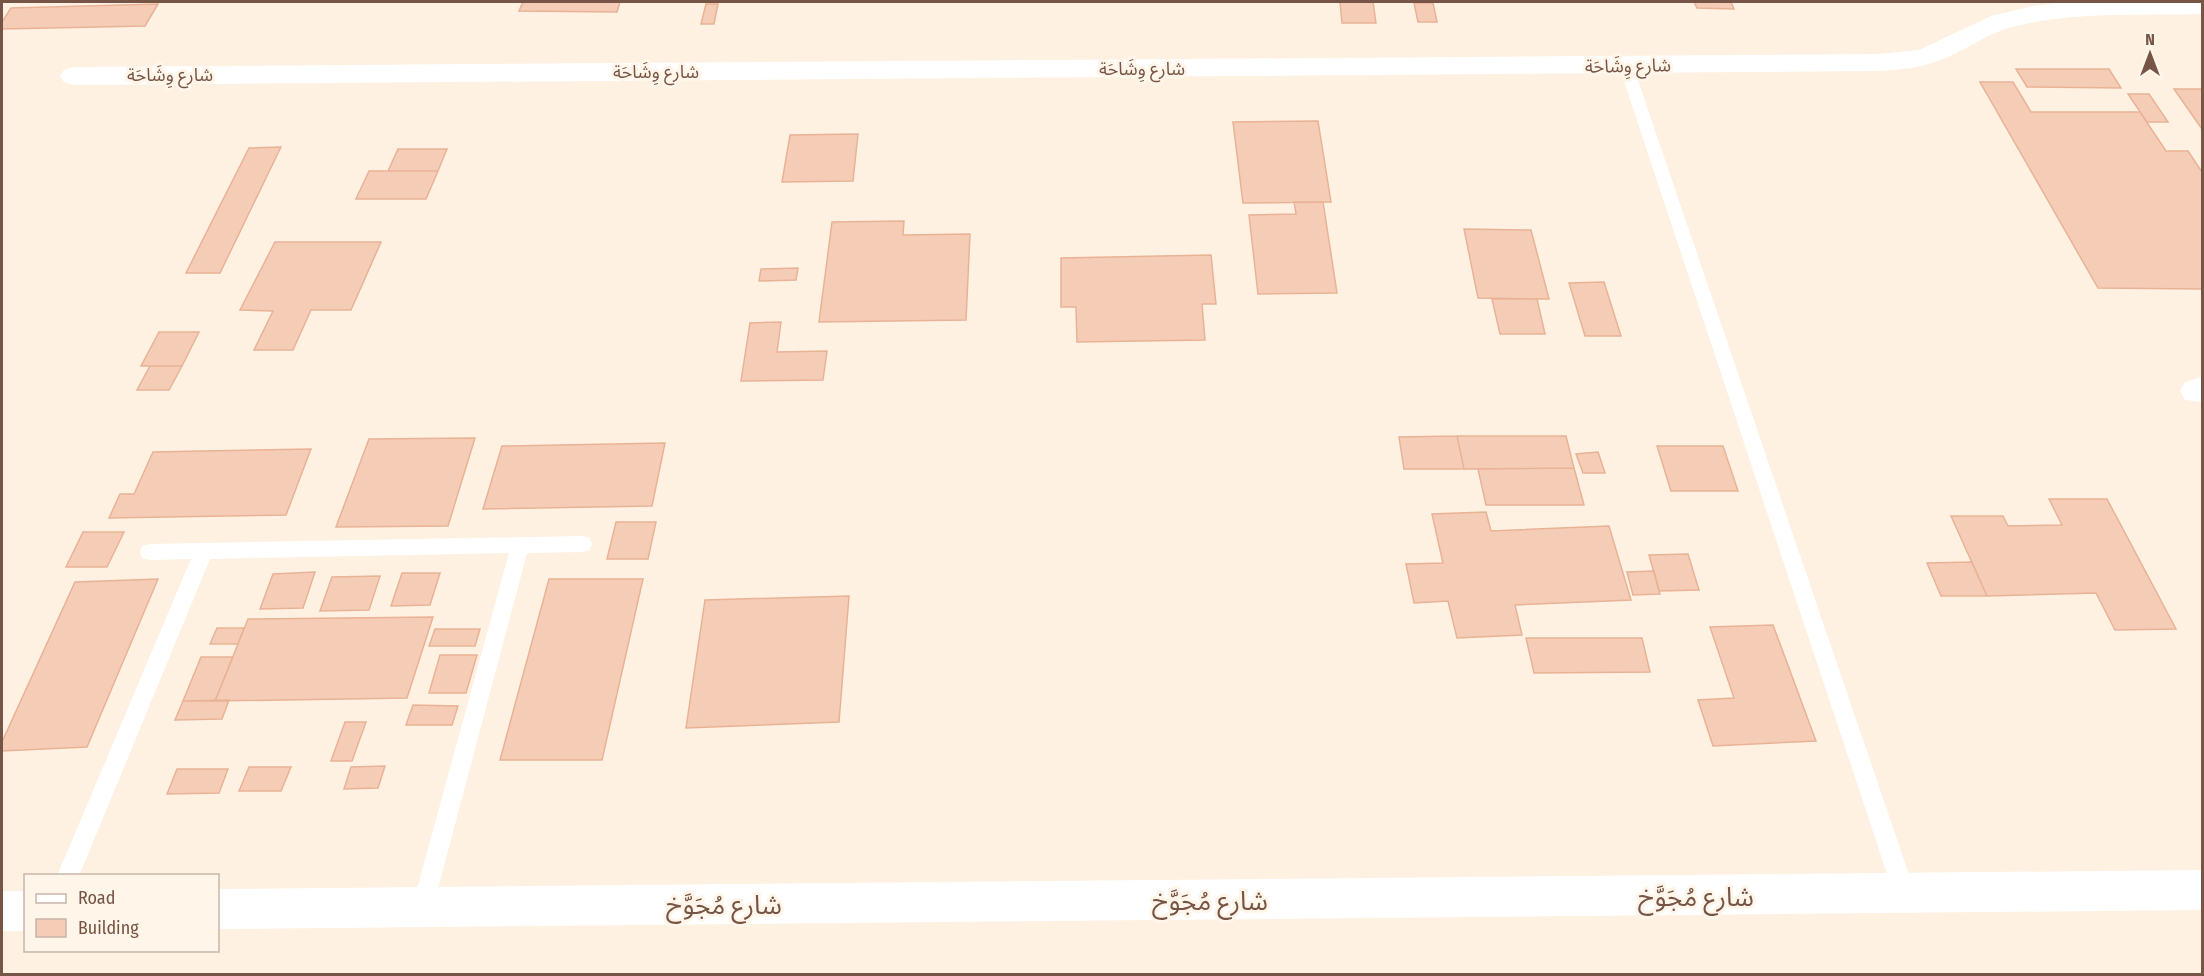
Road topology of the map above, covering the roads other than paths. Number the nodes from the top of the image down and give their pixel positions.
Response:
1 (2202, 6) edge
2 (1626, 66) junction
3 (73, 76) dead end
4 (583, 544) dead end
5 (520, 546) junction
6 (204, 551) junction
7 (149, 552) dead end
8 (69, 874) edge
9 (2202, 890) edge
10 (1905, 895) junction
11 (423, 907) junction
12 (219, 909) edge
13 (2, 911) edge
14 (24, 911) edge

1 - 2 street, شارع وِشَاحَة
2 - 3 street, شارع وِشَاحَة
2 - 10 lane
4 - 5 lane
5 - 6 lane
5 - 11 lane
6 - 7 lane
6 - 8 lane
9 - 10 street, شارع مُجَوَّخ
10 - 11 street, شارع مُجَوَّخ
11 - 12 street, شارع مُجَوَّخ
13 - 14 street

